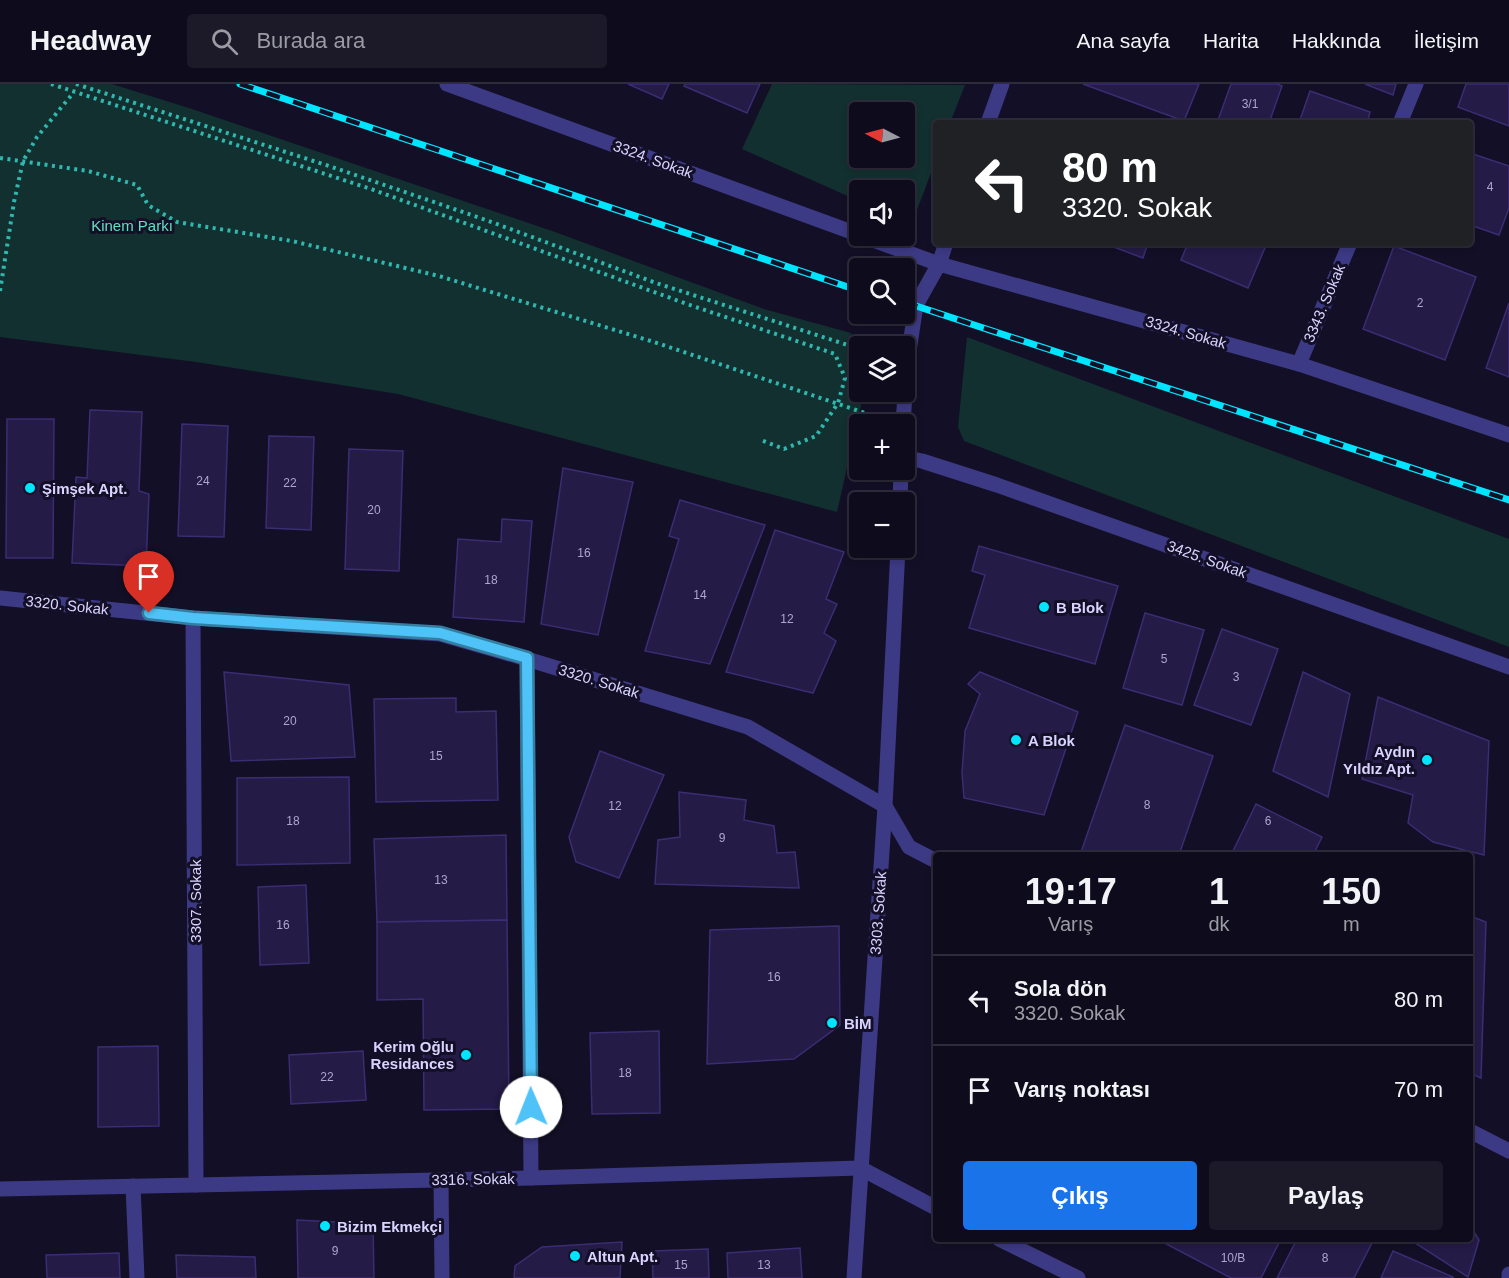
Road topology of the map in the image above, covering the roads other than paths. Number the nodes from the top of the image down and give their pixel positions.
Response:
1 (447, 84) edge
2 (1002, 84) edge
3 (1416, 84) edge
4 (989, 120) edge
5 (1401, 120) edge
6 (849, 231) edge
7 (891, 246) edge
8 (945, 246) edge
9 (1349, 246) edge
10 (939, 264) junction
11 (1299, 364) junction
12 (904, 414) edge
13 (1509, 435) edge
14 (915, 459) edge
15 (897, 558) edge
16 (0, 598) edge
17 (193, 618) junction
18 (527, 658) junction
19 (1509, 667) edge
20 (885, 806) junction
21 (933, 859) edge
22 (1473, 1133) edge
23 (1509, 1151) edge
24 (860, 1168) junction
25 (531, 1178) junction
26 (441, 1180) junction
27 (196, 1185) junction
28 (133, 1186) junction
29 (0, 1189) edge
30 (933, 1206) edge
31 (1005, 1242) edge
32 (137, 1278) edge
33 (442, 1278) edge
34 (854, 1278) edge
35 (1078, 1278) edge

1 - 6 street, 3324. Sokak
2 - 4 street
3 - 5 street
7 - 10 street, 3324. Sokak
8 - 10 street
9 - 11 street, 3343. Sokak
10 - 11 street, 3324. Sokak
10 - 12 street
11 - 13 street, 3324. Sokak
14 - 19 street, 3425. Sokak
15 - 20 street, 3303. Sokak
16 - 17 street, 3320. Sokak
17 - 18 street, 3320. Sokak
17 - 27 street, 3307. Sokak
18 - 20 street, 3320. Sokak
18 - 25 street
20 - 21 street, 3320. Sokak
20 - 24 street, 3303. Sokak
22 - 23 street
24 - 25 street, 3316. Sokak
24 - 30 street, 3316. Sokak
24 - 34 street, 3303. Sokak
25 - 26 street, 3316. Sokak
26 - 27 street, 3316. Sokak
26 - 33 street
27 - 28 street, 3316. Sokak
28 - 29 street, 3316. Sokak
28 - 32 street
31 - 35 street

